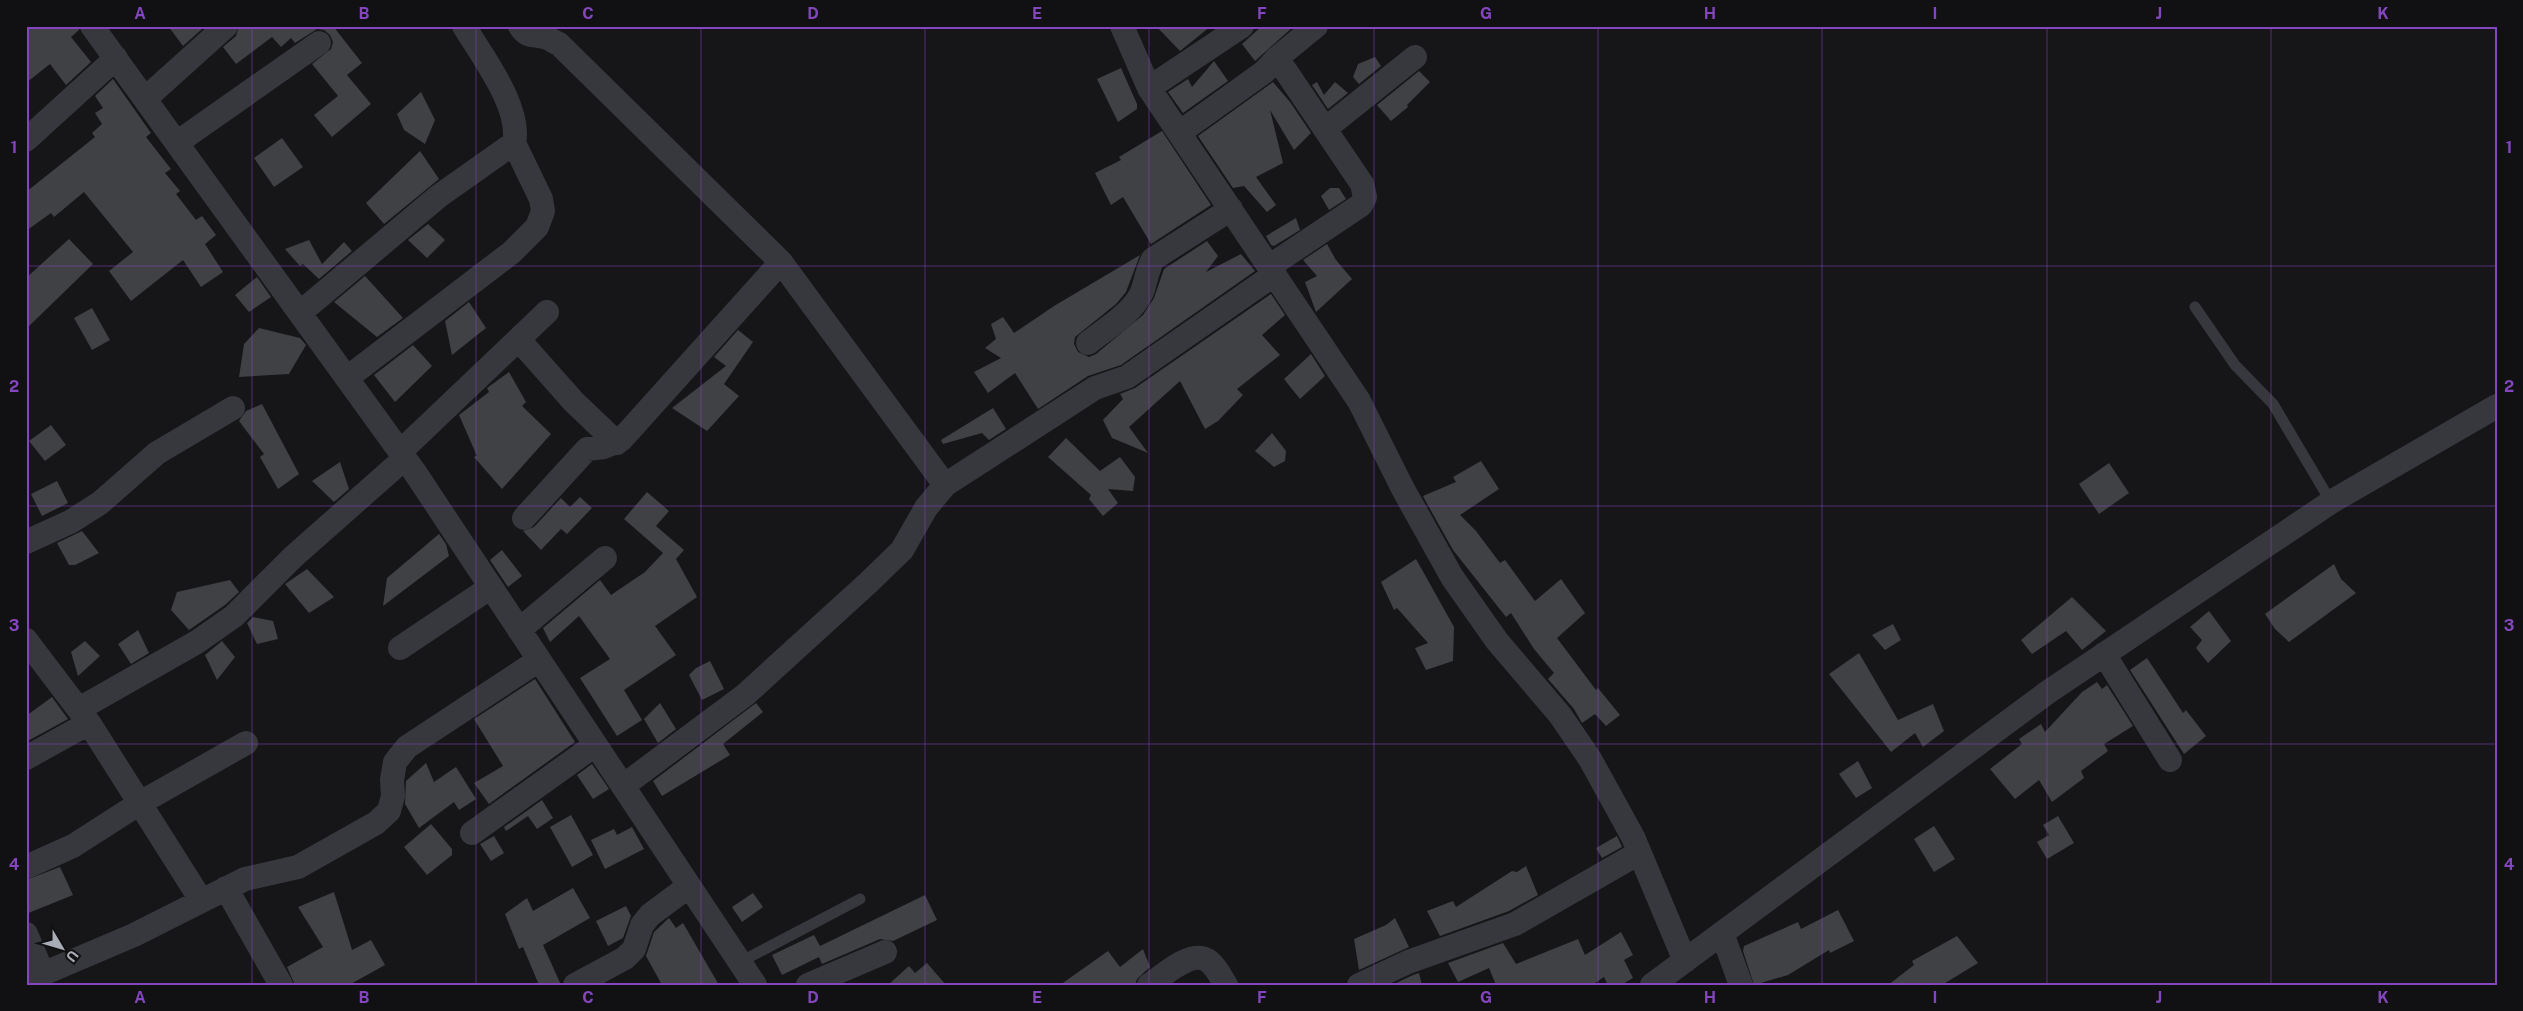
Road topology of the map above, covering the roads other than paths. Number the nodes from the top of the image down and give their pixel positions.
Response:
1 (92, 26) edge
2 (226, 26) edge
3 (464, 26) edge
4 (520, 26) edge
5 (1122, 26) edge
6 (1242, 26) edge
7 (1316, 26) edge
8 (319, 43) dead end
9 (1415, 57) dead end
10 (116, 58) junction
11 (1277, 58) junction
12 (1149, 88) junction
13 (146, 98) junction
14 (1325, 129) junction
15 (1179, 133) junction
16 (26, 140) edge
17 (178, 142) junction
18 (514, 144) junction
19 (1231, 209) junction
20 (781, 262) junction
21 (1273, 270) junction
22 (2195, 307) dead end
23 (300, 312) junction
24 (547, 312) dead end
25 (519, 340) junction
26 (1088, 343) dead end
27 (347, 378) junction
28 (2497, 406) edge
29 (233, 408) dead end
30 (617, 443) junction
31 (402, 455) junction
32 (945, 485) junction
33 (2331, 502) junction
34 (524, 518) dead end
35 (26, 542) edge
36 (605, 558) dead end
37 (490, 587) junction
38 (519, 630) junction
39 (26, 640) edge
40 (400, 648) dead end
41 (2104, 654) junction
42 (539, 660) junction
43 (84, 716) junction
44 (246, 743) dead end
45 (595, 745) junction
46 (26, 758) edge
47 (2170, 760) dead end
48 (623, 786) junction
49 (140, 803) junction
50 (472, 833) dead end
51 (1639, 853) junction
52 (26, 867) edge
53 (689, 886) junction
54 (226, 888) junction
55 (860, 899) dead end
56 (201, 900) junction
57 (1722, 933) junction
58 (26, 934) edge
59 (885, 952) dead end
60 (1685, 961) junction
61 (740, 962) junction
62 (35, 978) edge
63 (281, 985) edge
64 (575, 985) edge
65 (755, 985) edge
66 (808, 985) edge
67 (1149, 985) edge
68 (1226, 985) edge
69 (1359, 985) edge
70 (1652, 985) edge
71 (1741, 985) edge

1 - 10 street
2 - 13 street
3 - 18 street
4 - 20 street
5 - 12 street
6 - 12 street
7 - 11 street
8 - 17 street
9 - 14 street
10 - 13 street
10 - 16 street
11 - 14 street
11 - 15 street
12 - 15 street
13 - 17 street
14 - 21 street
15 - 19 street
17 - 23 street
18 - 23 street
18 - 27 street
19 - 21 street
19 - 26 street
20 - 30 street
20 - 32 street
21 - 32 street
21 - 51 street
22 - 33 lane
23 - 27 street
24 - 25 street
25 - 30 street
25 - 31 street
27 - 31 street
28 - 33 street
29 - 35 street
30 - 34 street
31 - 37 street
31 - 43 street
32 - 48 street
33 - 41 street
36 - 38 street
37 - 38 street
37 - 40 street
38 - 42 street
39 - 43 street
41 - 47 street
41 - 57 street
42 - 45 street
42 - 54 street
43 - 46 street
43 - 49 street
44 - 49 street
45 - 48 street
45 - 50 street
48 - 53 street
49 - 52 street
49 - 56 street
51 - 60 street
51 - 69 street
53 - 61 street
53 - 64 street
54 - 56 street
54 - 63 street
55 - 61 lane
56 - 62 street
57 - 60 street
57 - 71 street
58 - 62 street
59 - 66 street
60 - 70 street
61 - 65 street
67 - 68 street

